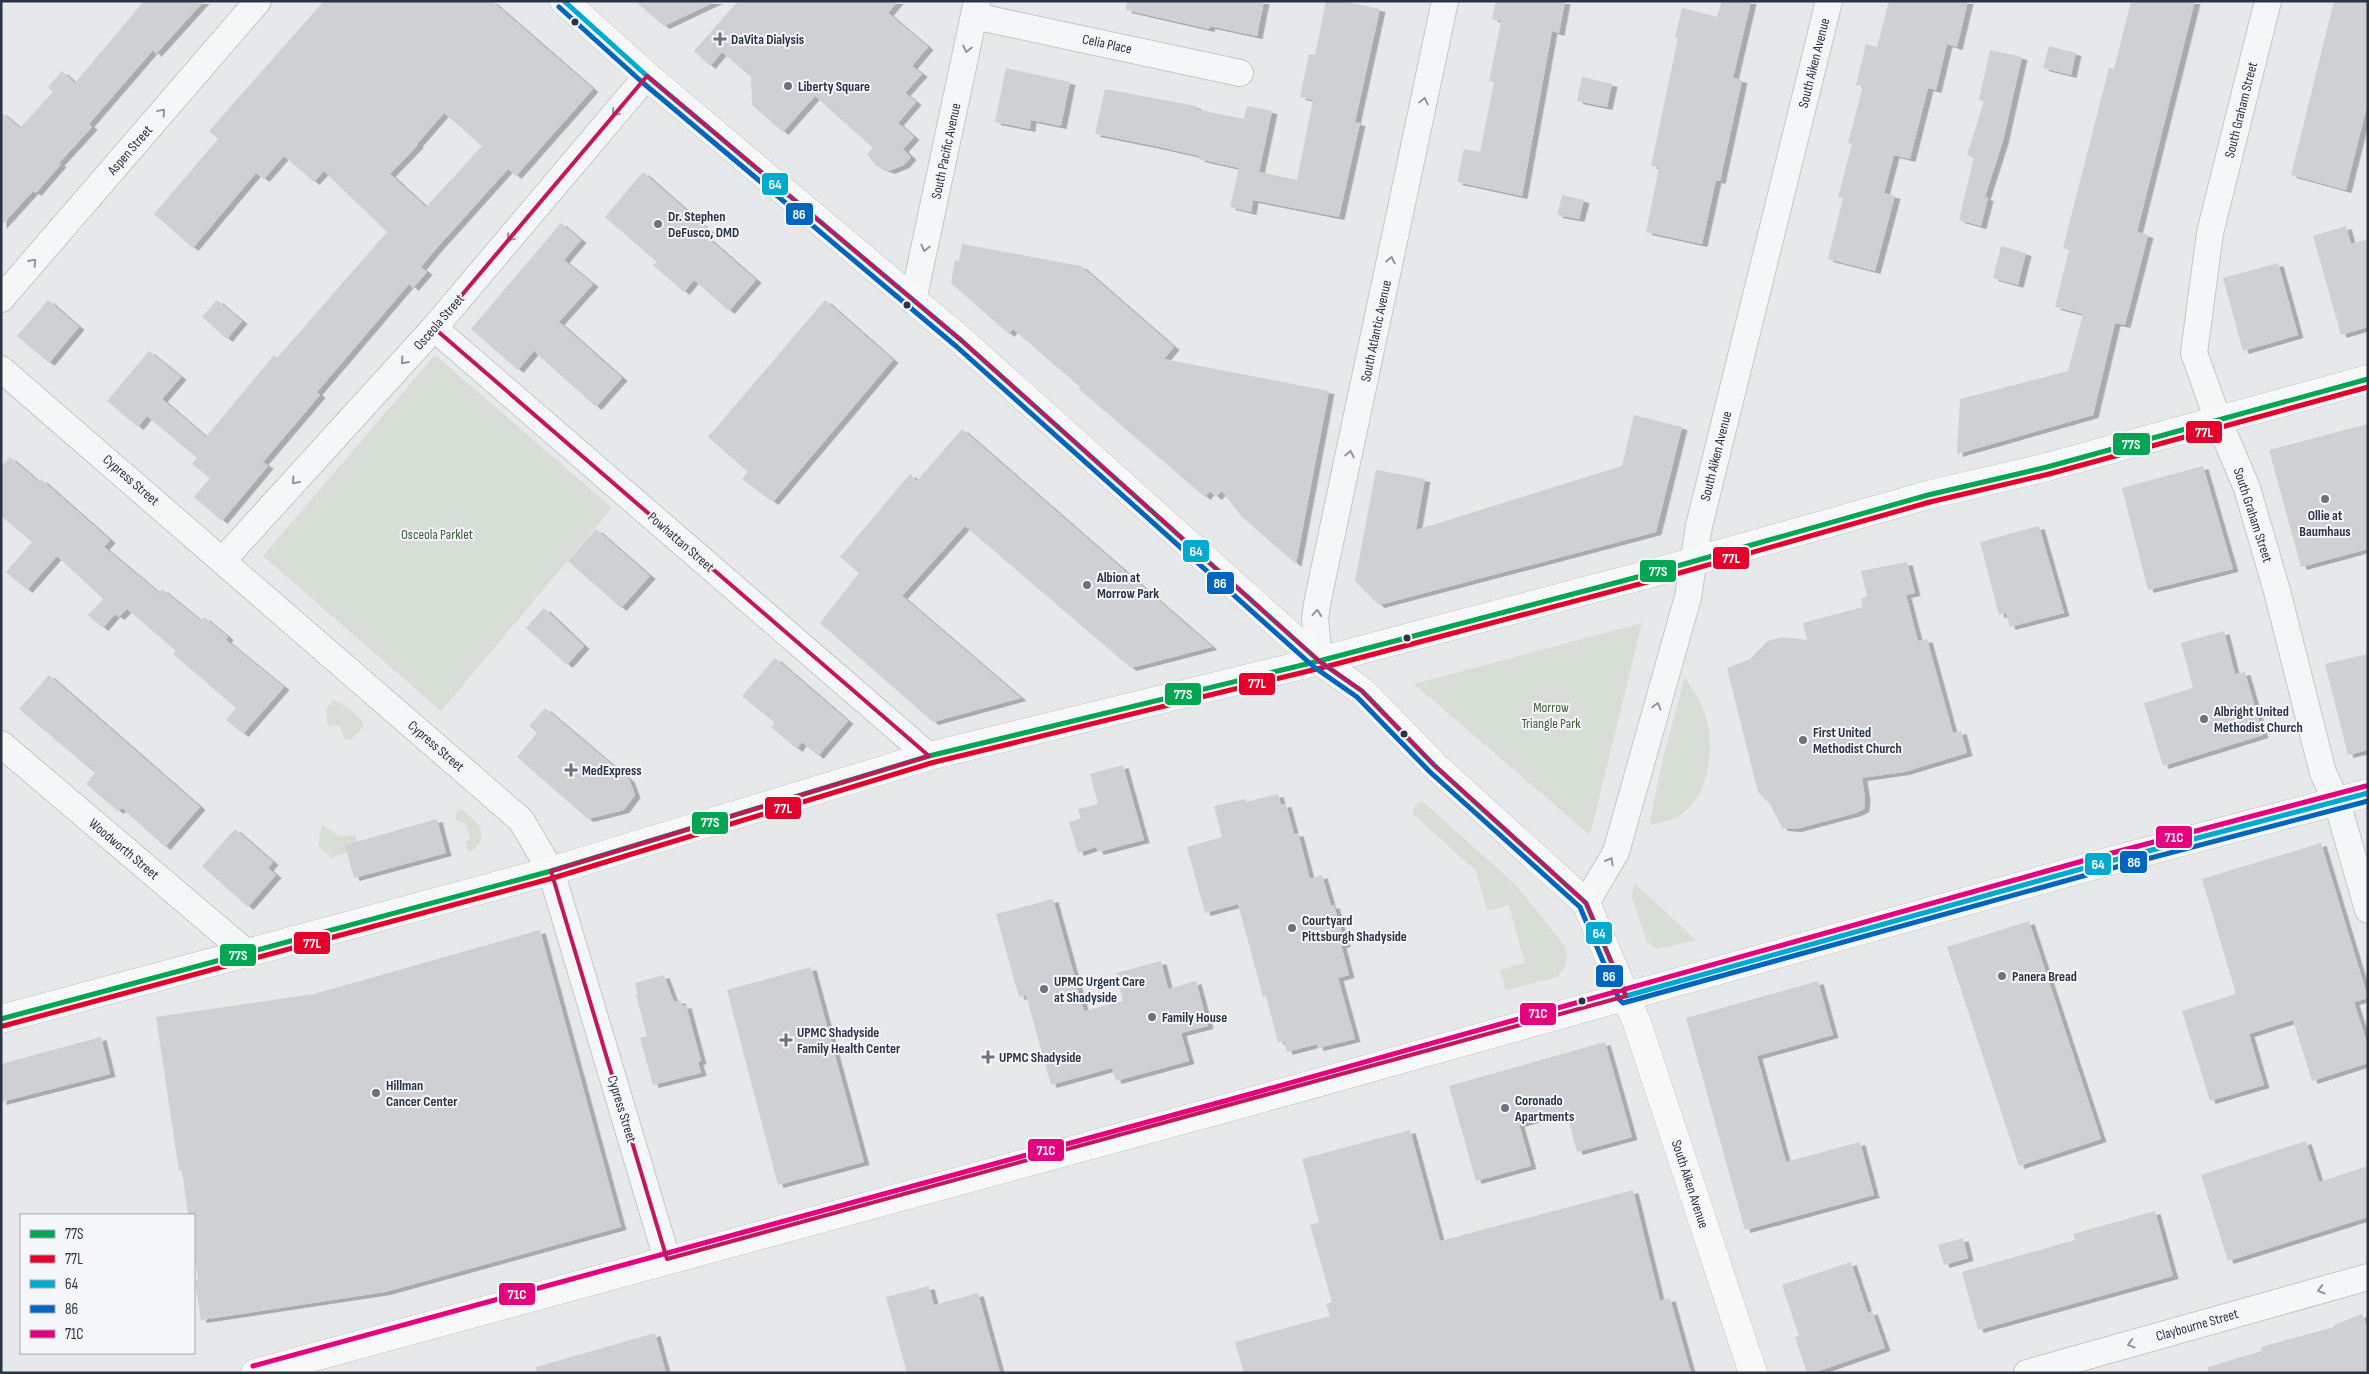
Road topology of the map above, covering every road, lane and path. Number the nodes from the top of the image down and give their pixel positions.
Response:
1 (258, 1) edge
2 (1446, 1) edge
3 (1829, 1) edge
4 (2268, 1) edge
5 (570, 4) edge
6 (976, 9) edge
7 (1240, 73) dead end
8 (647, 76) junction
9 (1, 298) edge
10 (913, 301) junction
11 (434, 328) junction
12 (1, 369) edge
13 (2368, 379) edge
14 (2218, 420) junction
15 (223, 560) junction
16 (1694, 561) junction
17 (1319, 661) junction
18 (1, 744) edge
19 (929, 756) junction
20 (2368, 793) edge
21 (2337, 802) junction
22 (550, 871) junction
23 (1586, 903) junction
24 (2368, 910) edge
25 (247, 954) junction
26 (1626, 996) junction
27 (1, 1019) edge
28 (667, 1259) junction
29 (2368, 1277) edge
30 (2101, 1363) edge
31 (255, 1373) edge
32 (1753, 1373) edge
33 (2027, 1373) edge

9 -> 1 street, Aspen Street
17 -> 2 street, South Atlantic Avenue
3 - 16 street, South Aiken Avenue
4 - 14 street, South Graham Street
5 - 8 main road
6 - 7 street, Celia Place
6 -> 10 street, South Pacific Avenue
8 - 10 main road
8 -> 11 street, Osceola Street
10 - 17 main road
11 -> 15 street, Osceola Street
11 - 19 street, Powhattan Street
12 - 15 street, Cypress Street
13 - 14 main road
14 - 16 main road
14 - 21 street, South Graham Street
15 - 22 street, Cypress Street
16 - 17 main road
23 -> 16 street, South Aiken Avenue
17 - 19 main road
17 - 23 main road
18 - 25 street, Woodworth Street
19 - 22 main road
20 - 21 main road
21 - 24 street, South Graham Street
21 - 26 main road
22 - 25 main road
22 - 28 street, Cypress Street
23 - 26 main road, South Aiken Avenue
25 - 27 main road
26 - 28 main road
26 - 32 main road, South Aiken Avenue
28 - 31 main road
29 -> 30 street, Claybourne Street
30 - 33 street, Claybourne Street

